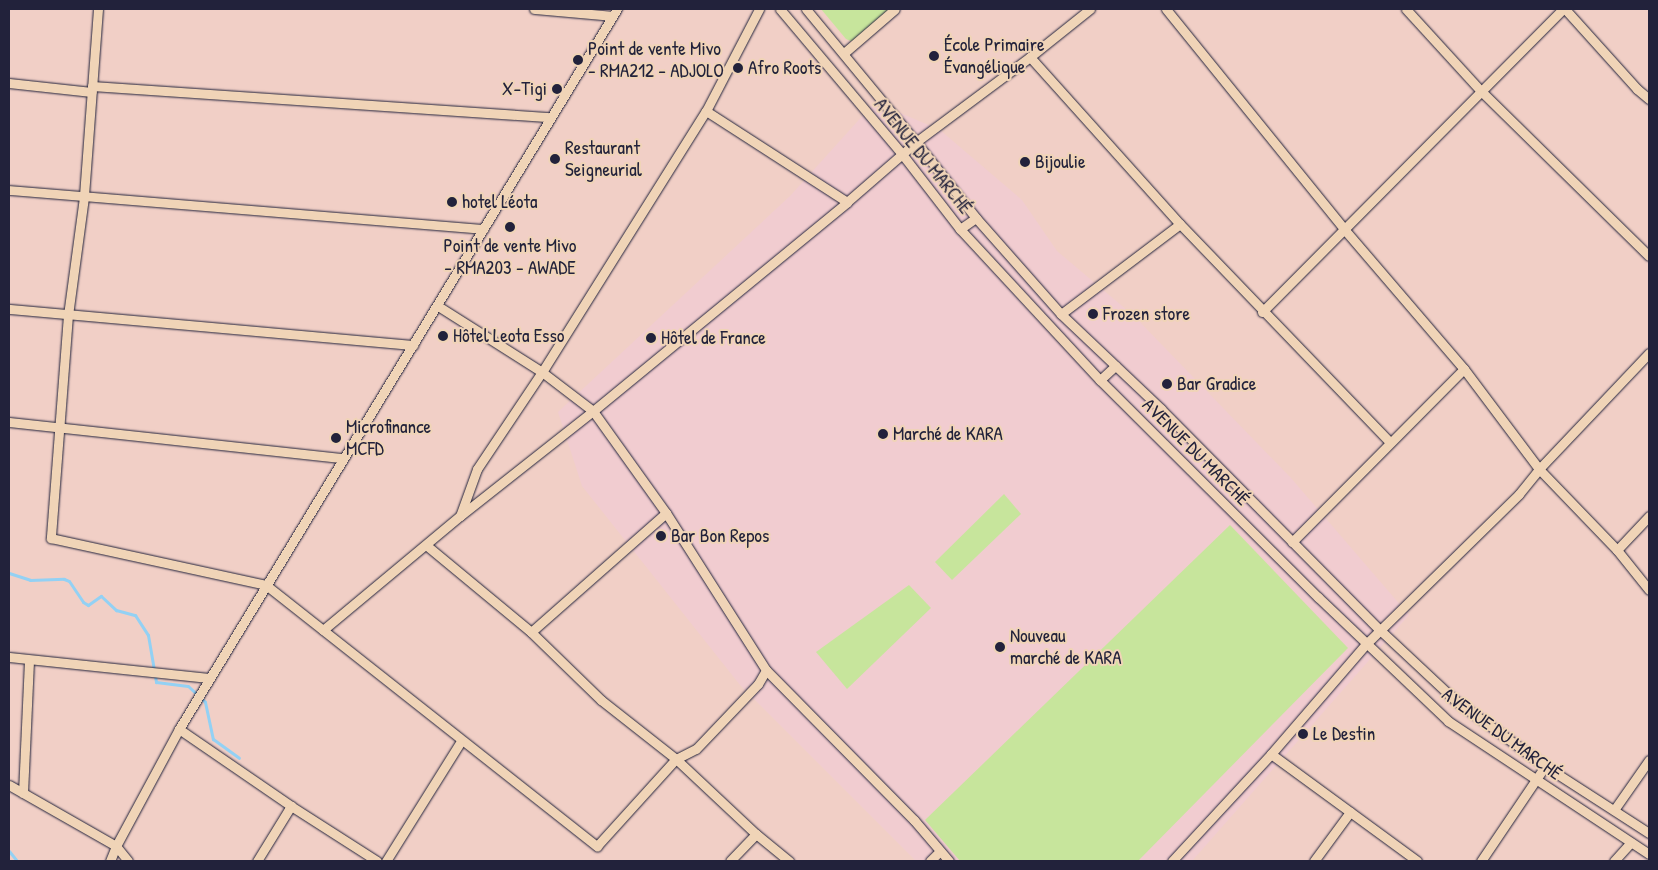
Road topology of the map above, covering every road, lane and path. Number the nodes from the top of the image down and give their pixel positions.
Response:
1 (98, 9) edge
2 (534, 9) edge
3 (759, 9) edge
4 (780, 9) edge
5 (806, 9) edge
6 (895, 9) edge
7 (1090, 9) edge
8 (1166, 9) edge
9 (1406, 9) edge
10 (1564, 9) edge
11 (614, 12) edge
12 (844, 53) junction
13 (1030, 57) junction
14 (9, 83) edge
15 (92, 89) junction
16 (1481, 91) junction
17 (1649, 99) edge
18 (706, 111) junction
19 (550, 117) junction
20 (916, 142) junction
21 (902, 154) junction
22 (9, 190) edge
23 (84, 198) junction
24 (847, 202) junction
25 (976, 218) junction
26 (1180, 224) junction
27 (1344, 228) junction
28 (484, 229) junction
29 (960, 229) junction
30 (1649, 256) edge
31 (438, 306) junction
32 (9, 309) edge
33 (1262, 312) junction
34 (1061, 314) junction
35 (68, 315) junction
36 (413, 345) junction
37 (1649, 353) edge
38 (1115, 366) junction
39 (1464, 369) junction
40 (542, 372) junction
41 (1100, 380) junction
42 (593, 411) junction
43 (9, 422) edge
44 (59, 428) junction
45 (1390, 442) junction
46 (344, 458) junction
47 (1539, 469) junction
48 (666, 513) junction
49 (460, 516) junction
50 (1649, 516) edge
51 (1292, 542) junction
52 (426, 545) junction
53 (1617, 550) junction
54 (266, 586) junction
55 (1649, 590) edge
56 (323, 630) junction
57 (1380, 630) junction
58 (531, 632) junction
59 (1366, 644) junction
60 (9, 657) edge
61 (29, 660) junction
62 (766, 670) junction
63 (210, 678) junction
64 (179, 729) junction
65 (461, 741) junction
66 (1271, 754) junction
67 (676, 759) junction
68 (1649, 760) edge
69 (1545, 766) junction
70 (1535, 780) junction
71 (9, 785) edge
72 (23, 793) junction
73 (291, 806) junction
74 (1614, 810) junction
75 (1350, 812) junction
76 (1649, 833) edge
77 (756, 834) junction
78 (1631, 842) junction
79 (116, 846) junction
80 (940, 851) junction
81 (1649, 854) edge
82 (110, 861) edge
83 (128, 861) edge
84 (256, 861) edge
85 (377, 861) edge
86 (386, 861) edge
87 (730, 861) edge
88 (788, 861) edge
89 (930, 861) edge
90 (949, 861) edge
91 (1172, 861) edge
92 (1314, 861) edge
93 (1417, 861) edge
94 (1481, 861) edge
95 (1614, 861) edge

1 - 15 street
2 - 11 street
3 - 18 street
4 - 21 street, AVENUE DU MARCHÉ
5 - 12 street, AVENUE DU MARCHÉ
6 - 12 street
7 - 13 street
8 - 27 street
9 - 16 street
10 - 16 street
10 - 17 street
11 - 19 street
12 - 20 street, AVENUE DU MARCHÉ
13 - 20 street
13 - 26 street
14 - 15 street
15 - 19 street
15 - 23 street
16 - 27 street
16 - 30 street
18 - 24 street
18 - 40 street
19 - 28 street
20 - 21 street
20 - 25 street, AVENUE DU MARCHÉ
21 - 24 street
21 - 29 street, AVENUE DU MARCHÉ
22 - 23 street
23 - 28 street
23 - 35 street
24 - 42 street
25 - 29 street
25 - 34 street, AVENUE DU MARCHÉ
26 - 33 street
26 - 34 street
27 - 33 street
27 - 39 street
28 - 31 street
29 - 41 street, AVENUE DU MARCHÉ
31 - 36 street
31 - 40 street
32 - 35 street
33 - 45 street
34 - 38 street, AVENUE DU MARCHÉ
35 - 36 street
35 - 44 street
36 - 46 street
37 - 47 street
38 - 41 street
38 - 51 street, AVENUE DU MARCHÉ
39 - 45 street
39 - 47 street
40 - 42 street
40 - 49 street
41 - 59 street, AVENUE DU MARCHÉ
42 - 48 street
42 - 49 street
43 - 44 street
44 - 46 street
44 - 54 street
45 - 51 street
46 - 54 street
47 - 53 street
47 - 57 street
48 - 58 street
48 - 62 street
49 - 52 street
50 - 53 street
51 - 57 street, AVENUE DU MARCHÉ
52 - 56 street
52 - 58 street
53 - 55 street
54 - 56 street
54 - 63 street
56 - 65 street
57 - 59 street
57 - 69 street, AVENUE DU MARCHÉ
58 - 67 street
59 - 66 street
59 - 70 street, AVENUE DU MARCHÉ
60 - 61 street
61 - 63 street
61 - 72 street
62 - 67 street
62 - 80 street
63 - 64 street
64 - 73 street
64 - 79 street
65 - 67 street
65 - 86 street
66 - 75 street
66 - 91 street
67 - 77 street
68 - 74 street
69 - 70 street
69 - 74 street, AVENUE DU MARCHÉ
70 - 78 street, AVENUE DU MARCHÉ
70 - 94 street
71 - 72 street
72 - 79 street
73 - 84 street
73 - 85 street
74 - 76 street, AVENUE DU MARCHÉ
75 - 92 street
75 - 93 street
77 - 87 street
77 - 88 street
78 - 81 street, AVENUE DU MARCHÉ
78 - 95 street
79 - 82 street
79 - 83 street
80 - 89 street
80 - 90 street

